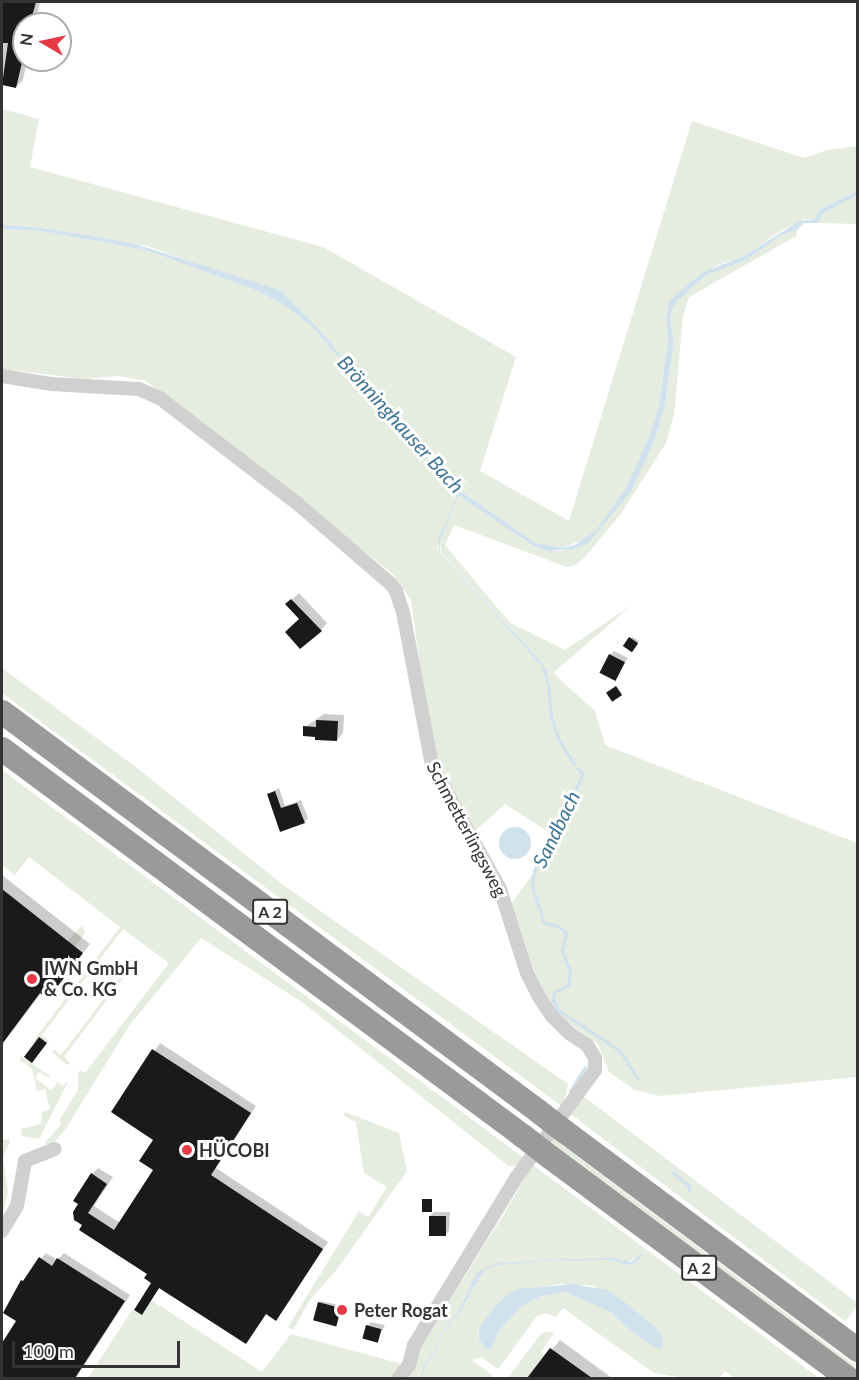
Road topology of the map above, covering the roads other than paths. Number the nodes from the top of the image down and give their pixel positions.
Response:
1 (2, 376) edge
2 (2, 712) edge
3 (2, 749) edge
4 (55, 1149) dead end
5 (2, 1231) edge
6 (858, 1350) edge
7 (399, 1378) edge
8 (848, 1378) edge

1 - 7 street, Schmetterlingsweg
2 - 6 highway, A 2, bridge
3 - 8 highway, A 2, bridge
4 - 5 street

